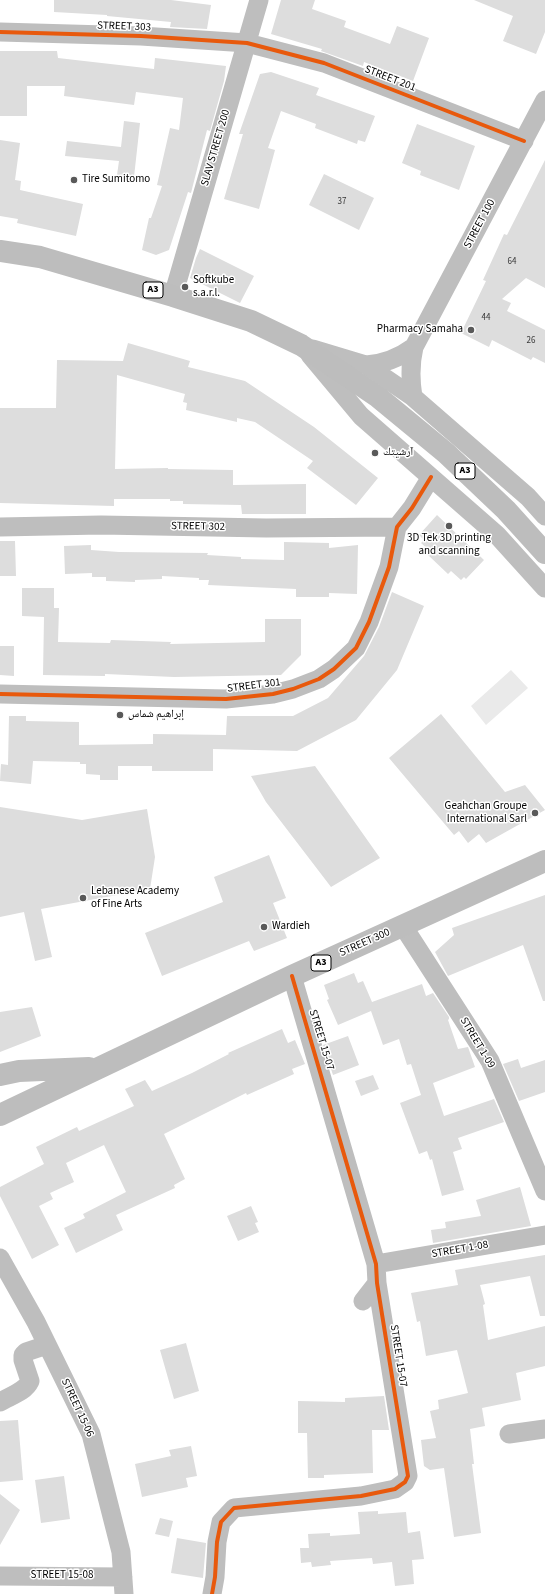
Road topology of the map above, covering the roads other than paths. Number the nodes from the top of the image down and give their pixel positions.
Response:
1 (259, 0) edge
2 (0, 32) edge
3 (247, 43) junction
4 (545, 100) edge
5 (524, 141) junction
6 (0, 238) edge
7 (0, 251) edge
8 (40, 257) junction
9 (174, 296) junction
10 (301, 345) junction
11 (414, 347) junction
12 (366, 365) junction
13 (413, 397) junction
14 (431, 477) junction
15 (545, 516) edge
16 (0, 527) edge
17 (397, 527) junction
18 (545, 553) edge
19 (545, 588) edge
20 (0, 694) edge
21 (545, 861) edge
22 (403, 926) junction
23 (292, 976) junction
24 (98, 1068) junction
25 (0, 1075) edge
26 (0, 1114) edge
27 (545, 1191) edge
28 (545, 1235) edge
29 (0, 1258) edge
30 (377, 1274) junction
31 (363, 1301) dead end
32 (47, 1345) junction
33 (0, 1402) edge
34 (545, 1429) edge
35 (510, 1434) dead end
36 (0, 1576) edge
37 (124, 1585) edge
38 (212, 1594) edge

1 - 3 street, SLAV STREET 200
2 - 3 street, STREET 303
3 - 5 street, STREET 201
3 - 9 street, SLAV STREET 200
4 - 5 street, STREET 100
5 - 11 street, STREET 100
6 - 8 highway
7 - 8 highway, A3
8 - 9 highway, A3
9 - 10 highway, A3
10 - 12 street
10 - 14 street
10 - 18 highway, A3
11 - 12 street
11 - 13 street
12 - 13 street
13 - 15 street
14 - 17 street, STREET 301
14 - 19 street
16 - 17 street, STREET 302
17 - 20 street, STREET 301
21 - 22 highway, STREET 300 / A3
22 - 23 highway, STREET 300 / A3
22 - 27 street, STREET 1-09
23 - 24 highway, STREET 300 / A3
23 - 30 street, STREET 15-07
24 - 25 highway
24 - 26 highway, A3
28 - 30 street, STREET 1-08
29 - 32 street, STREET 15-06
30 - 31 street
30 - 38 street, STREET 15-07
32 - 33 street
32 - 37 street, STREET 15-06
34 - 35 street
36 - 37 street, STREET 15-08

